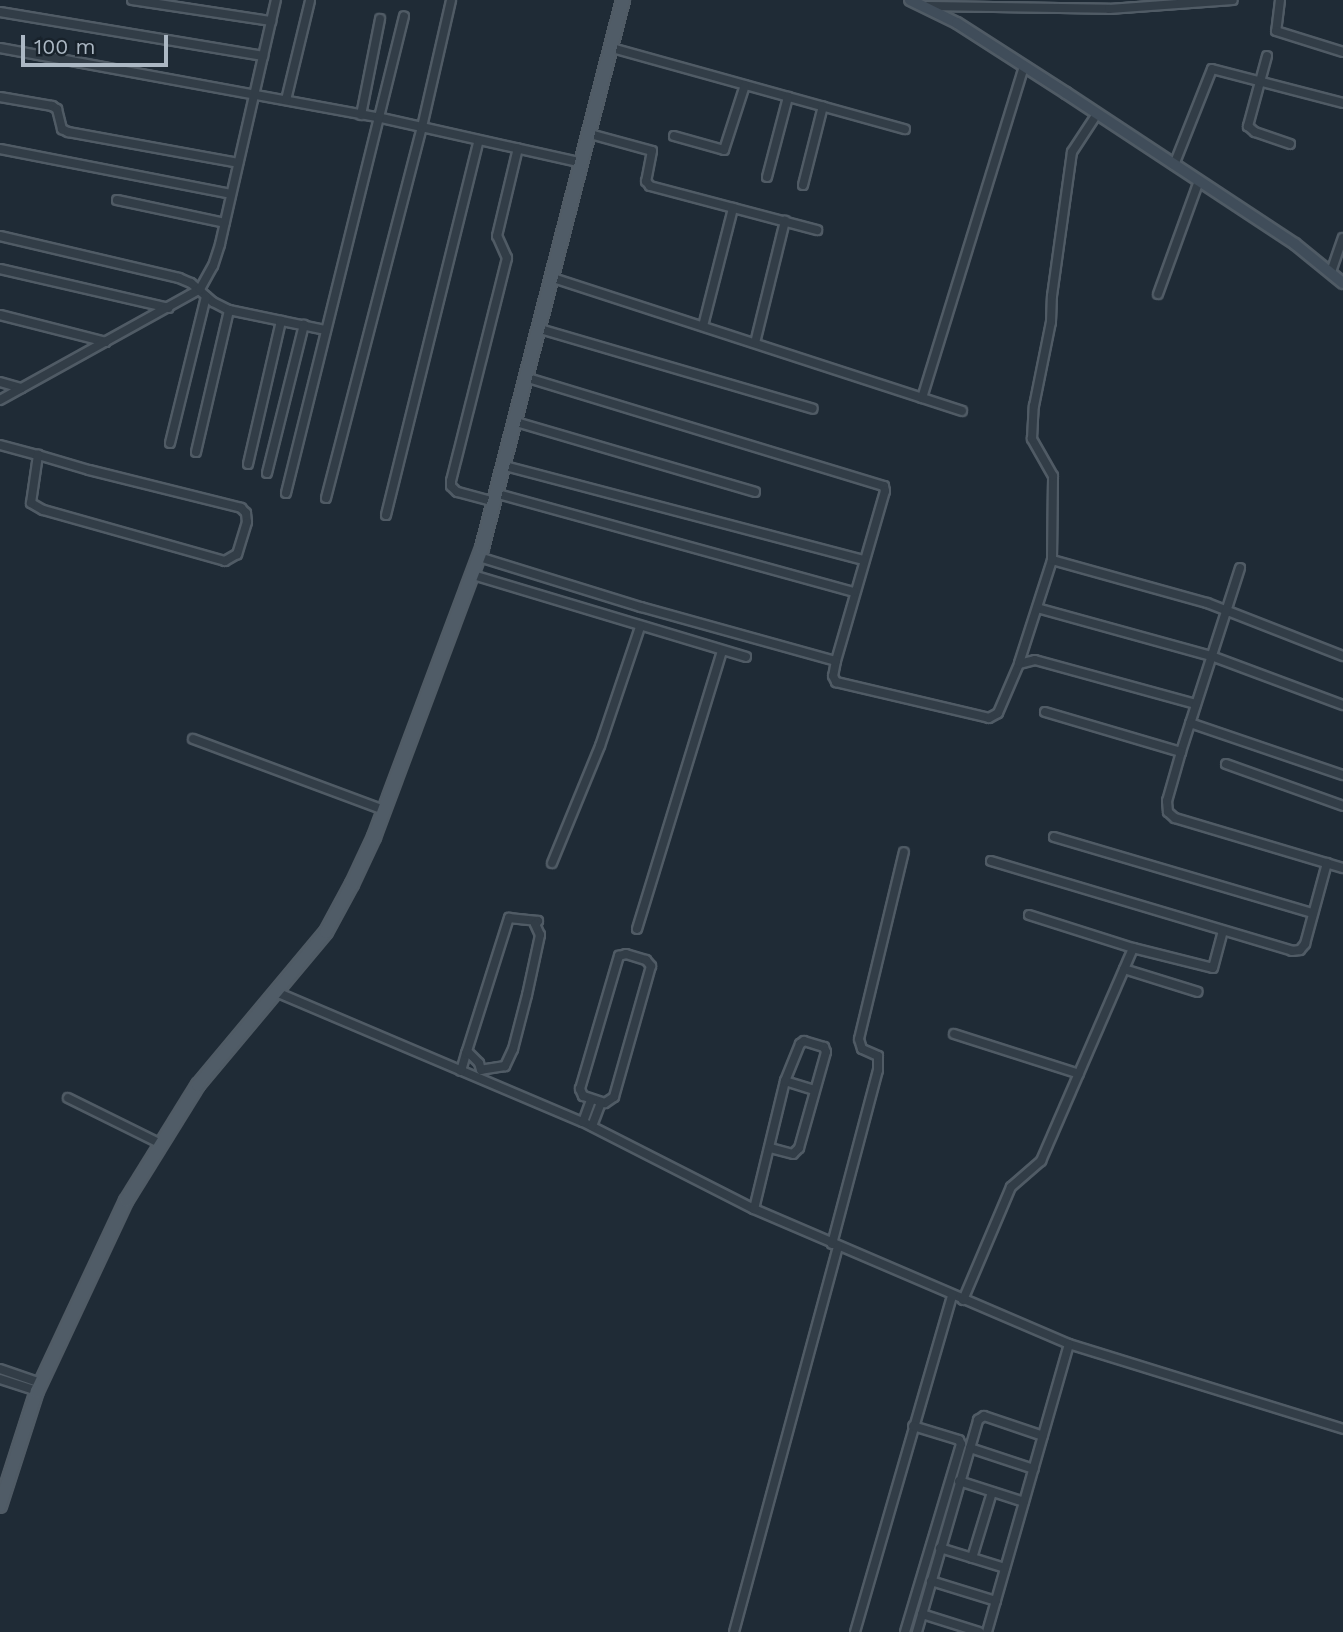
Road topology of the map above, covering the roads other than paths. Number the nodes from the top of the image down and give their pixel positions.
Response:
1 (132, 0) edge
2 (276, 0) edge
3 (451, 0) edge
4 (623, 0) edge
5 (910, 0) edge
6 (1233, 0) edge
7 (1280, 0) edge
8 (310, 1) edge
9 (1061, 4) edge
10 (928, 6) junction
11 (0, 12) edge
12 (404, 16) dead end
13 (380, 19) dead end
14 (271, 21) junction
15 (0, 48) edge
16 (612, 48) junction
17 (1343, 52) edge
18 (263, 55) junction
19 (1267, 56) dead end
20 (1024, 66) junction
21 (1260, 81) junction
22 (745, 85) junction
23 (254, 94) junction
24 (0, 97) edge
25 (788, 97) junction
26 (286, 100) junction
27 (1343, 103) edge
28 (823, 106) junction
29 (1097, 114) junction
30 (361, 115) junction
31 (377, 117) junction
32 (422, 127) junction
33 (905, 129) dead end
34 (590, 134) junction
35 (674, 136) dead end
36 (479, 140) junction
37 (1290, 144) dead end
38 (518, 148) junction
39 (0, 149) edge
40 (239, 163) junction
41 (583, 163) junction
42 (1174, 165) junction
43 (767, 177) dead end
44 (1199, 181) junction
45 (803, 185) dead end
46 (231, 194) junction
47 (117, 200) dead end
48 (733, 208) junction
49 (785, 221) junction
50 (225, 223) junction
51 (817, 230) dead end
52 (0, 236) edge
53 (1343, 238) edge
54 (0, 269) edge
55 (1331, 272) junction
56 (553, 278) junction
57 (1343, 283) edge
58 (203, 293) junction
59 (1158, 294) dead end
60 (169, 308) junction
61 (229, 310) junction
62 (0, 315) edge
63 (281, 321) junction
64 (304, 325) junction
65 (703, 326) junction
66 (540, 329) junction
67 (326, 330) junction
68 (106, 342) junction
69 (755, 343) junction
70 (528, 378) junction
71 (0, 383) edge
72 (21, 388) junction
73 (922, 398) junction
74 (0, 400) edge
75 (813, 409) dead end
76 (962, 411) dead end
77 (516, 422) junction
78 (170, 443) dead end
79 (0, 445) edge
80 (196, 452) dead end
81 (38, 454) junction
82 (248, 464) dead end
83 (505, 466) junction
84 (267, 473) dead end
85 (286, 492) dead end
86 (755, 492) dead end
87 (326, 498) dead end
88 (497, 498) junction
89 (386, 515) dead end
90 (480, 557) junction
91 (864, 560) junction
92 (1052, 560) junction
93 (1240, 568) dead end
94 (473, 575) junction
95 (854, 592) junction
96 (1037, 608) junction
97 (1225, 611) junction
98 (640, 627) junction
99 (722, 650) junction
100 (1211, 656) junction
101 (1343, 656) edge
102 (746, 657) dead end
103 (836, 661) junction
104 (1019, 664) junction
105 (1196, 704) junction
106 (1343, 705) edge
107 (1045, 712) dead end
108 (1190, 723) junction
109 (193, 739) dead end
110 (1181, 752) junction
111 (1226, 765) dead end
112 (1343, 775) edge
113 (1343, 806) edge
114 (384, 810) junction
115 (1054, 837) dead end
116 (904, 852) dead end
117 (992, 861) dead end
118 (552, 863) dead end
119 (1327, 863) junction
120 (1343, 868) edge
121 (1313, 913) junction
122 (1029, 915) dead end
123 (637, 929) dead end
124 (1223, 931) junction
125 (1133, 948) junction
126 (1124, 969) junction
127 (276, 992) junction
128 (1198, 992) dead end
129 (954, 1034) dead end
130 (467, 1051) junction
131 (461, 1071) junction
132 (1079, 1074) junction
133 (785, 1081) junction
134 (815, 1090) junction
135 (68, 1098) dead end
136 (596, 1101) junction
137 (583, 1122) junction
138 (592, 1126) junction
139 (159, 1143) junction
140 (771, 1148) junction
141 (754, 1209) junction
142 (835, 1245) junction
143 (952, 1295) junction
144 (963, 1300) junction
145 (1069, 1344) junction
146 (0, 1369) edge
147 (0, 1379) edge
148 (39, 1387) junction
149 (913, 1426) junction
150 (1343, 1429) edge
151 (1042, 1436) junction
152 (970, 1448) junction
153 (1034, 1469) junction
154 (959, 1481) junction
155 (992, 1492) junction
156 (1024, 1502) junction
157 (0, 1506) edge
158 (940, 1548) junction
159 (972, 1558) junction
160 (1005, 1568) junction
161 (931, 1581) junction
162 (996, 1601) junction
163 (922, 1614) junction
164 (952, 1628) edge
165 (734, 1632) edge
166 (855, 1632) edge
167 (905, 1632) edge
168 (917, 1632) edge
169 (979, 1632) edge
170 (987, 1632) edge

1 - 14 street
2 - 14 street
3 - 32 street
4 - 16 main road
5 - 10 main road
6 - 9 street
7 - 17 street
8 - 26 street
9 - 10 street
10 - 20 main road
11 - 18 street
12 - 31 street
13 - 30 street
14 - 18 street
15 - 23 street
16 - 22 street
16 - 34 main road
18 - 23 street
19 - 21 street
20 - 29 main road
20 - 73 street
21 - 27 street
21 - 37 street
21 - 42 street
22 - 25 street
22 - 35 street
23 - 26 street
23 - 40 street
24 - 40 street
25 - 28 street
25 - 43 street
26 - 30 street
28 - 33 street
28 - 45 street
29 - 42 main road
29 - 92 street
30 - 31 street
31 - 32 street
31 - 67 street
32 - 36 street
32 - 87 street
34 - 41 main road
34 - 48 street
36 - 38 street
36 - 89 street
38 - 41 street
38 - 88 street
39 - 46 street
40 - 46 street
41 - 56 main road
42 - 44 main road
44 - 55 main road
44 - 59 street
46 - 50 street
47 - 50 street
48 - 49 street
48 - 65 street
49 - 51 street
49 - 69 street
50 - 58 street
52 - 58 street
53 - 55 street
54 - 60 street
55 - 57 main road
56 - 65 street
56 - 66 main road
58 - 60 street
58 - 61 street
58 - 78 street
60 - 68 street
61 - 63 street
61 - 80 street
62 - 68 street
63 - 64 street
63 - 82 street
64 - 67 street
64 - 84 street
65 - 69 street
66 - 70 main road
66 - 75 street
67 - 85 street
68 - 72 street
69 - 73 street
70 - 77 main road
70 - 91 street
71 - 72 street
72 - 74 street
73 - 76 street
77 - 83 main road
77 - 86 street
79 - 81 street
81 - 81 street
83 - 88 main road
83 - 91 street
88 - 90 main road
88 - 95 street
90 - 94 main road
90 - 103 street
91 - 95 street
92 - 96 street
92 - 97 street
93 - 97 street
94 - 98 street
94 - 114 main road
95 - 103 street
96 - 100 street
96 - 104 street
97 - 100 street
97 - 101 street
98 - 99 street
98 - 118 street
99 - 102 street
99 - 123 street
100 - 105 street
100 - 106 street
103 - 104 street
104 - 105 street
105 - 108 street
107 - 110 street
108 - 110 street
108 - 112 street
109 - 114 street
110 - 119 street
111 - 113 street
114 - 127 main road
115 - 121 street
116 - 142 street
117 - 124 street
119 - 120 street
119 - 121 street
121 - 124 street
122 - 125 street
124 - 125 street
125 - 126 street
126 - 128 street
126 - 132 street
127 - 131 street
127 - 139 main road
129 - 132 street
130 - 130 street
130 - 131 street
131 - 137 street
132 - 144 street
133 - 134 street
133 - 134 street
133 - 140 street
134 - 140 street
135 - 139 street
136 - 136 street
136 - 137 street
136 - 138 street
137 - 138 street
138 - 141 street
139 - 148 main road
140 - 141 street
141 - 142 street
142 - 143 street
142 - 165 street
143 - 144 street
143 - 149 street
144 - 145 street
145 - 150 street
145 - 151 street
146 - 148 street
147 - 148 street
148 - 157 main road
149 - 166 street
149 - 167 street
151 - 152 street
151 - 153 street
152 - 153 street
152 - 154 street
153 - 156 street
154 - 155 street
154 - 158 street
155 - 156 street
155 - 159 street
156 - 160 street
158 - 159 street
158 - 161 street
159 - 160 street
160 - 162 street
161 - 162 street
161 - 163 street
162 - 170 street
163 - 164 street
163 - 168 street
164 - 169 street

